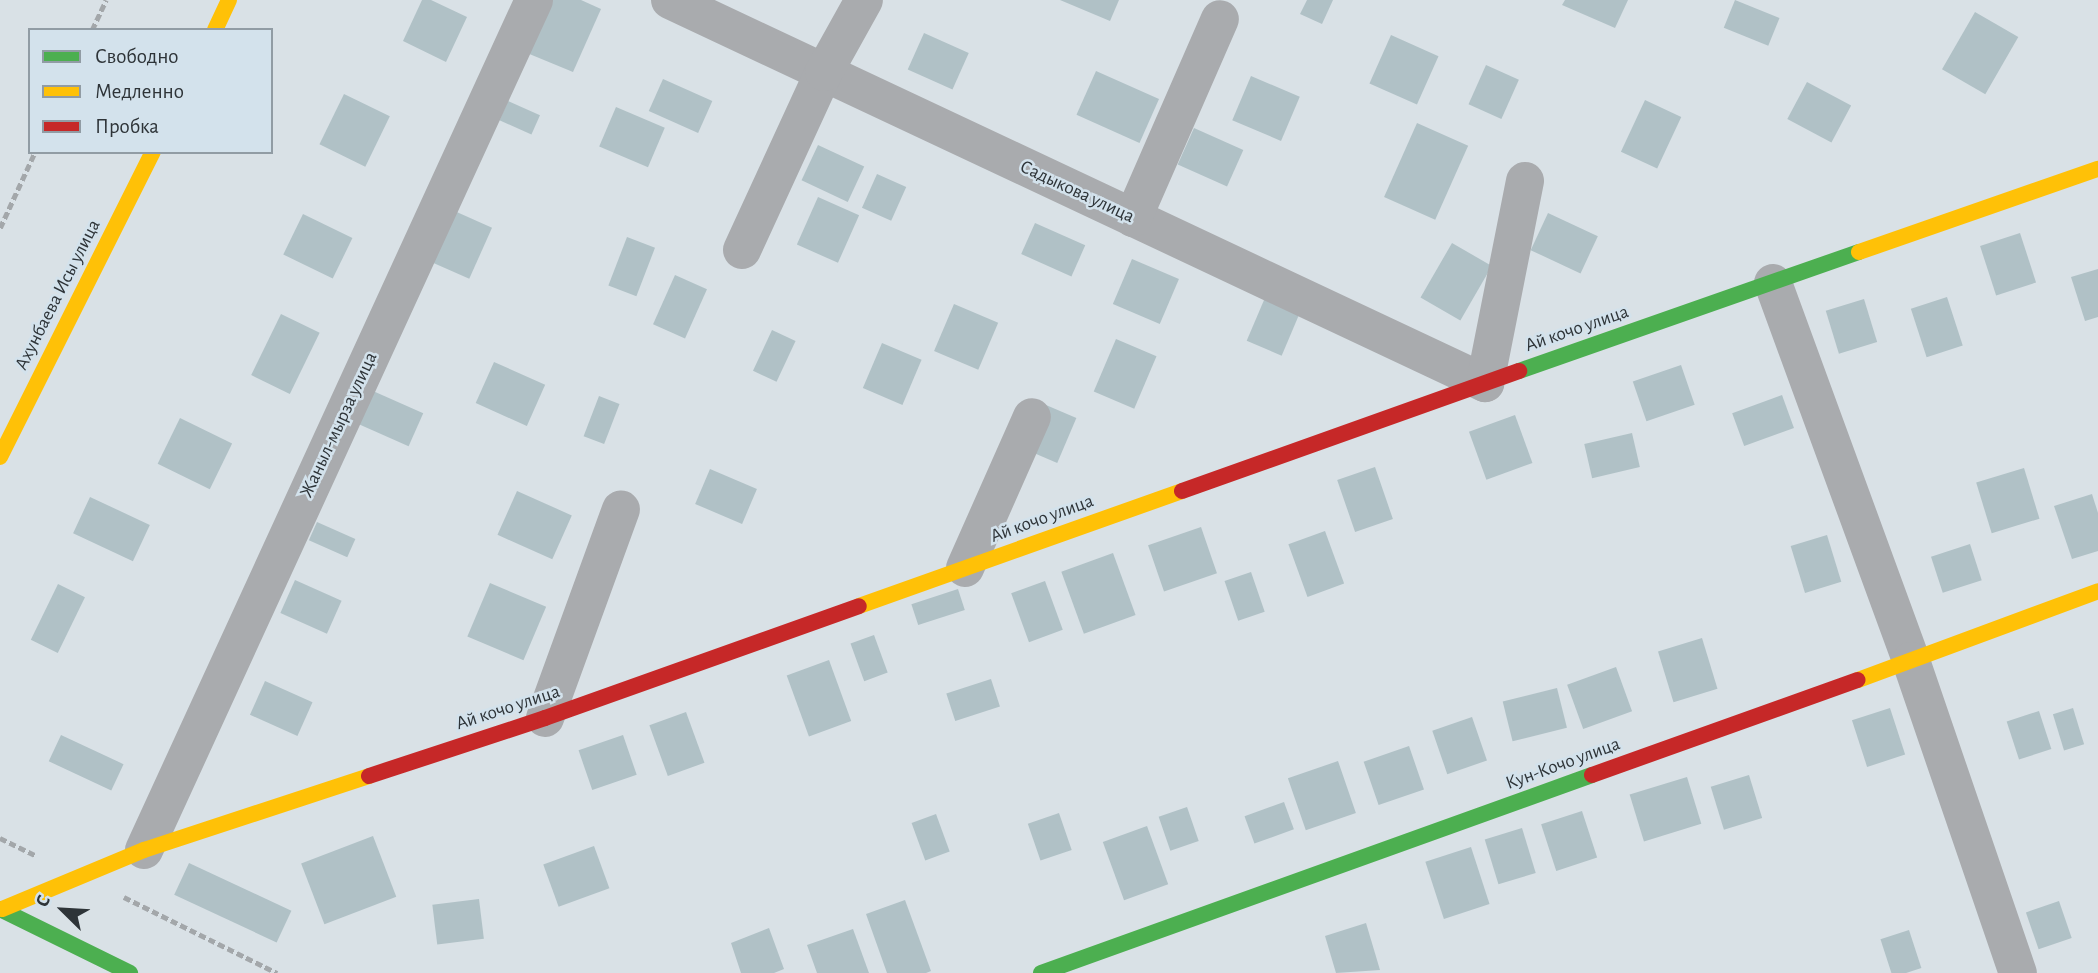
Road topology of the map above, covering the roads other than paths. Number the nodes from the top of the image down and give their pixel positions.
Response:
1 (229, 0) edge
2 (534, 0) edge
3 (670, 0) edge
4 (864, 0) edge
5 (1220, 19) dead end
6 (216, 28) edge
7 (824, 72) junction
8 (152, 154) edge
9 (2098, 169) edge
10 (1525, 181) dead end
11 (1133, 218) junction
12 (742, 250) dead end
13 (1773, 283) junction
14 (1485, 383) junction
15 (1032, 417) dead end
16 (0, 457) edge
17 (621, 509) dead end
18 (965, 568) junction
19 (2098, 591) edge
20 (1911, 661) junction
21 (545, 718) junction
22 (144, 850) junction
23 (1, 909) edge
24 (130, 973) edge
25 (1041, 973) edge
26 (2018, 973) edge

1 - 6 street
2 - 22 street, Жаныл-мырза улица
3 - 7 street, Садыкова улица
4 - 7 street
5 - 11 street
7 - 11 street, Садыкова улица
7 - 12 street
8 - 16 street, Ахунбаева Исы улица
9 - 13 street, Ай кочо улица
10 - 14 street
11 - 14 street, Садыкова улица
13 - 14 street, Ай кочо улица
13 - 20 street
14 - 18 street, Ай кочо улица
15 - 18 street
17 - 21 street
18 - 21 street, Ай кочо улица
19 - 20 street, Кун-Кочо улица
20 - 25 street, Кун-Кочо улица
20 - 26 street
21 - 22 street, Ай кочо улица
22 - 23 street, Ай кочо улица
23 - 24 street

